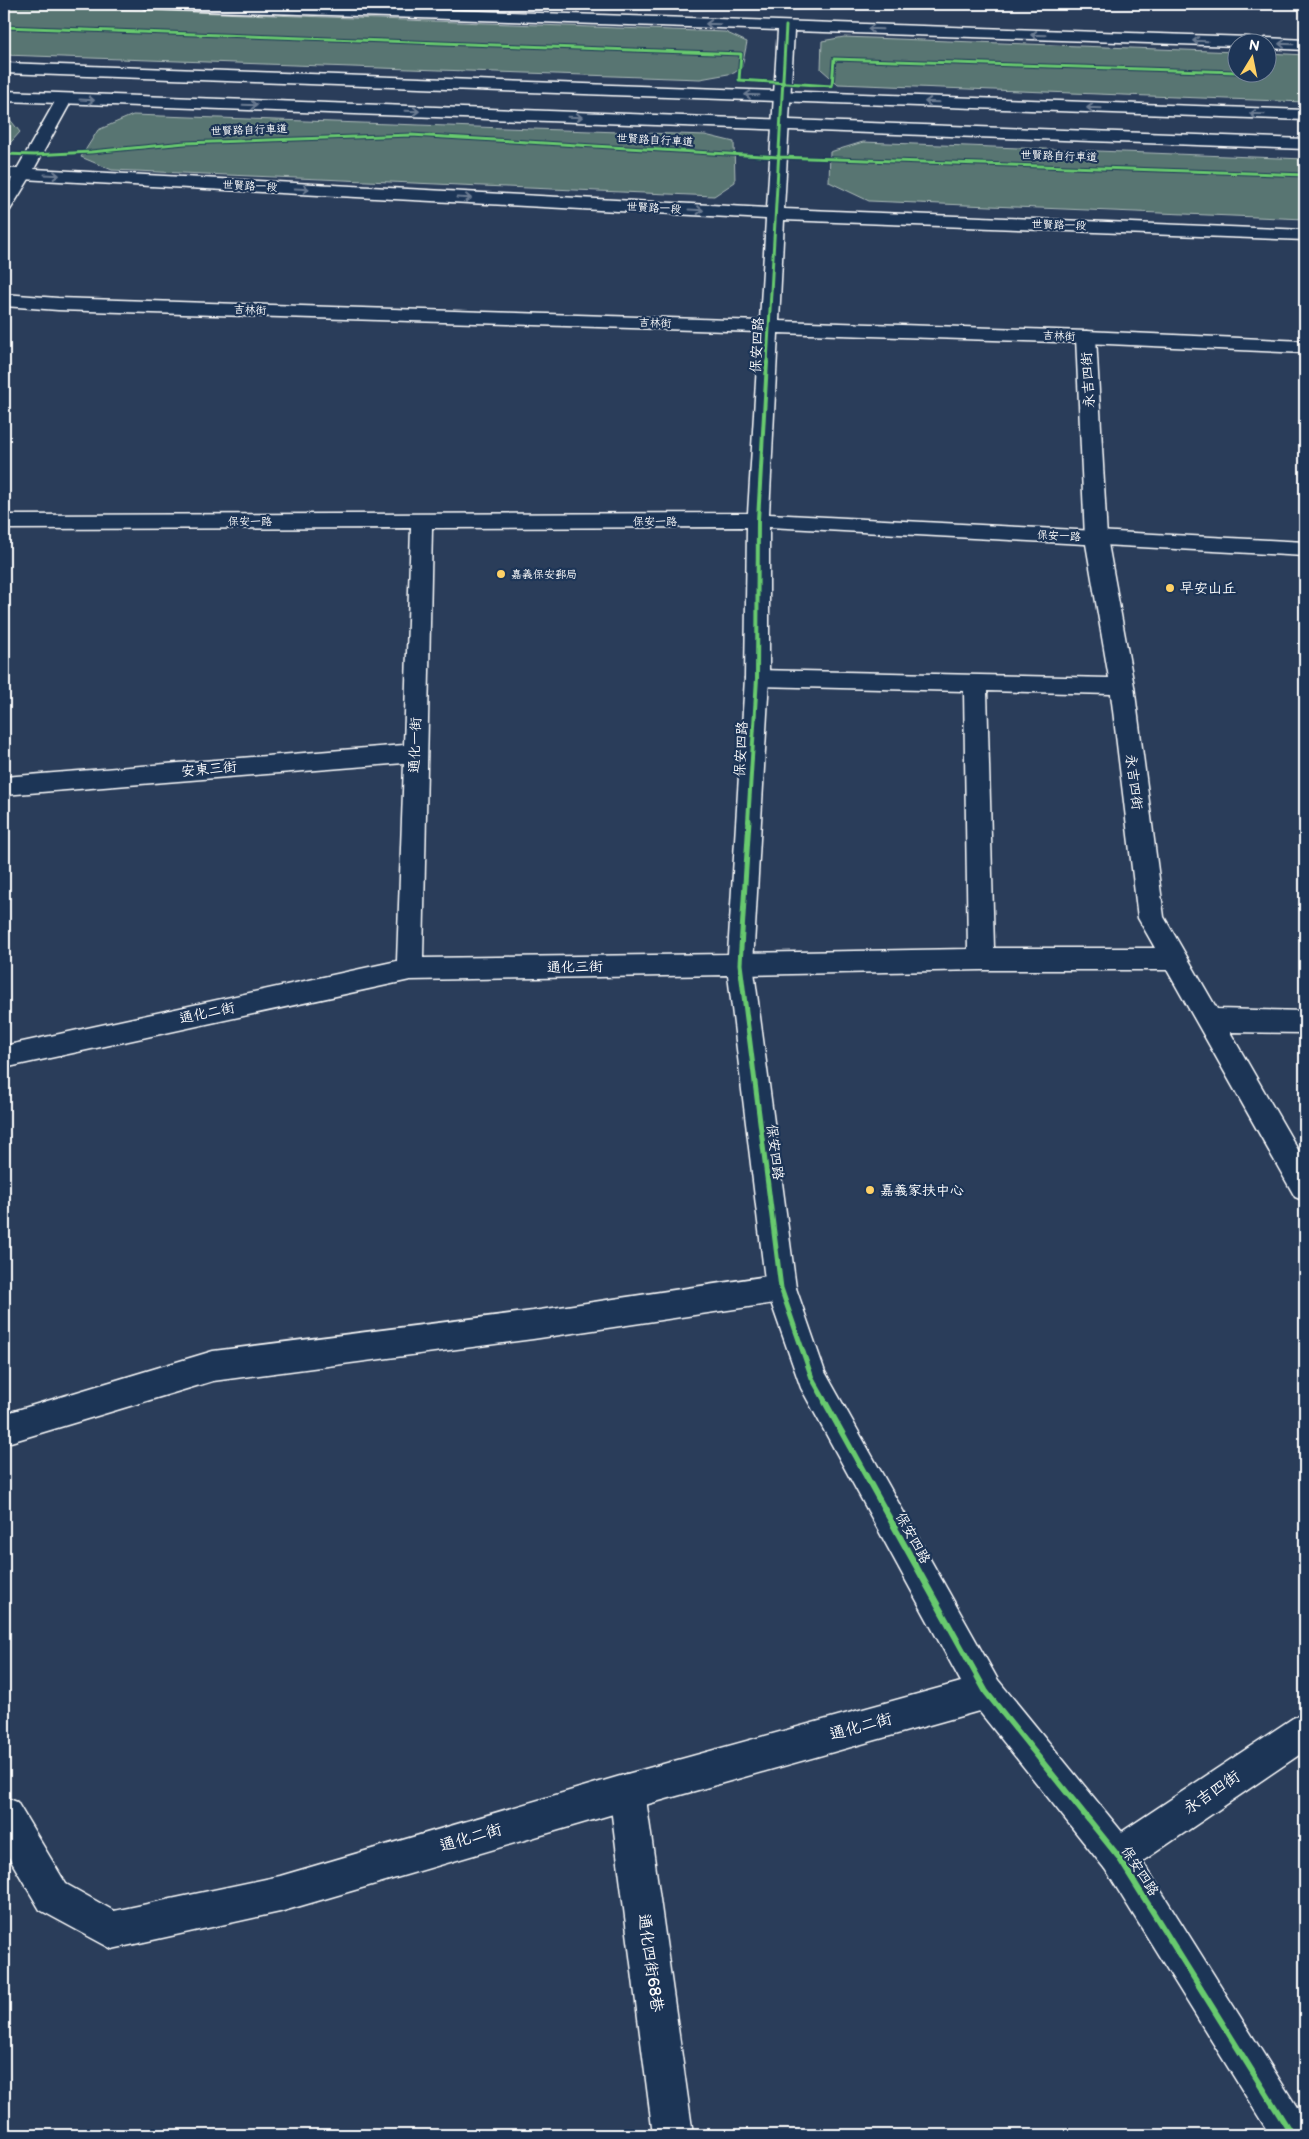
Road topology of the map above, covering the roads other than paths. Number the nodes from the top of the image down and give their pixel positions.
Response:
1 (148, 4) edge
2 (786, 26) junction
3 (1226, 41) edge
4 (1276, 43) edge
5 (1305, 44) edge
6 (4, 68) edge
7 (4, 96) edge
8 (782, 96) junction
9 (65, 98) junction
10 (1305, 115) edge
11 (781, 124) junction
12 (1305, 144) edge
13 (4, 173) edge
14 (23, 174) junction
15 (4, 206) edge
16 (776, 214) junction
17 (1305, 235) edge
18 (4, 300) edge
19 (769, 327) junction
20 (1086, 336) junction
21 (1305, 347) edge
22 (758, 520) junction
23 (422, 521) junction
24 (4, 522) edge
25 (1096, 538) junction
26 (1305, 549) edge
27 (756, 678) junction
28 (974, 682) junction
29 (1122, 686) junction
30 (415, 753) junction
31 (4, 786) edge
32 (982, 959) junction
33 (1174, 959) junction
34 (740, 964) junction
35 (410, 969) junction
36 (1209, 1020) junction
37 (1305, 1022) edge
38 (4, 1056) edge
39 (1305, 1188) edge
40 (781, 1288) junction
41 (4, 1428) edge
42 (986, 1692) junction
43 (1305, 1730) edge
44 (627, 1792) junction
45 (4, 1815) edge
46 (1118, 1856) junction
47 (673, 2135) edge
48 (1292, 2135) edge

2 -> 1 street
3 -> 2 street
2 - 8 street, 保安四路
5 -> 4 street
8 -> 6 street
7 - 9 street
10 -> 8 street
8 - 11 street, 保安四路
9 -> 11 street
9 - 14 street
11 - 12 street
11 - 16 street, 保安四路
13 - 14 street, 世賢路一段
14 - 15 street
14 -> 16 street, 世賢路一段
16 - 17 street, 世賢路一段
16 - 19 street, 保安四路
18 - 19 street, 吉林街
19 - 20 street, 吉林街
19 - 22 street, 保安四路
20 - 21 street, 吉林街
20 - 25 street, 永吉四街
22 - 23 street, 保安一路
22 - 25 street, 保安一路
22 - 27 street, 保安四路
23 - 24 street, 保安一路
23 - 30 street, 通化一街
25 - 26 street, 保安一路
25 - 29 street, 永吉四街
27 - 28 street
27 - 34 street, 保安四路
28 - 29 street
28 - 32 street
29 - 33 street, 永吉四街
30 - 31 street, 安東三街
30 - 35 street, 通化一街
32 - 33 street, 通化三街
32 - 34 street, 通化三街
33 - 36 street, 永吉四街
34 - 35 street, 通化三街
34 - 40 street, 保安四路
35 - 38 street, 通化二街
36 - 37 street
36 - 39 street, 永吉四街
40 - 41 street
40 - 42 street, 保安四路
42 - 44 street, 通化二街
42 - 46 street, 保安四路
43 - 46 street, 永吉四街
44 - 45 street, 通化二街
44 - 47 street, 通化四街68巷
46 - 48 street, 保安四路

